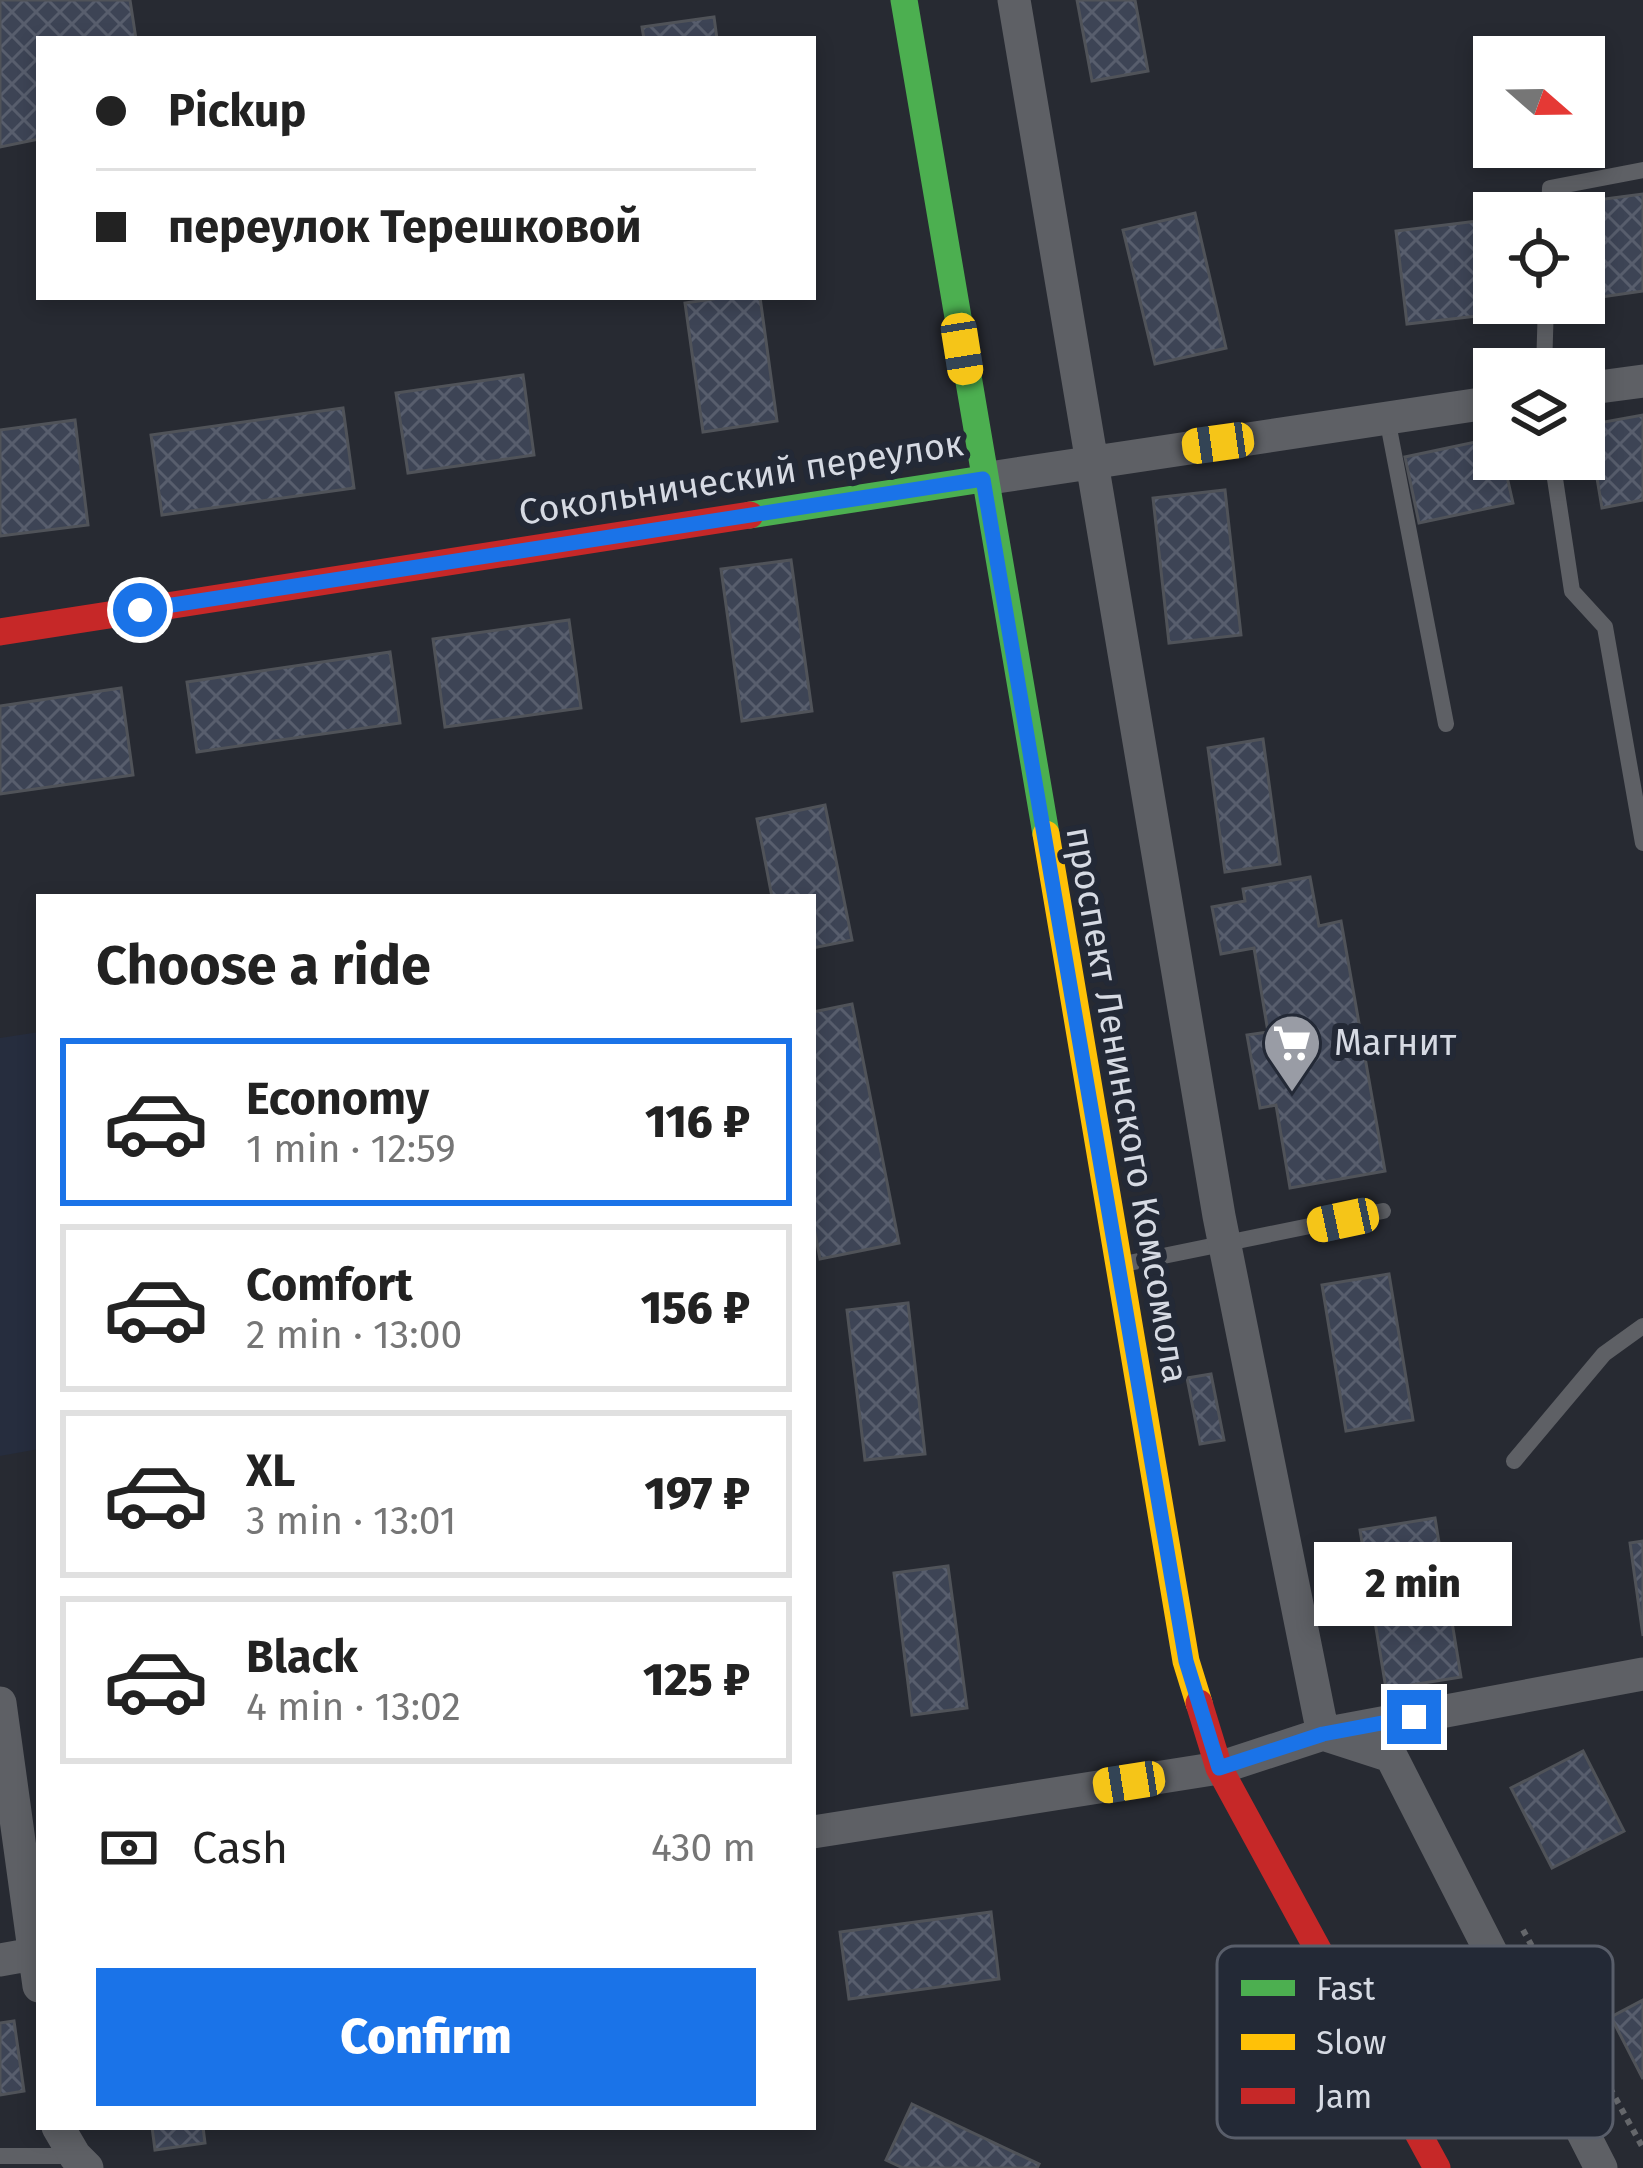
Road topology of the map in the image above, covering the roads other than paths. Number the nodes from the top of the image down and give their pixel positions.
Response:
1 (904, 0) edge
2 (1015, 0) edge
3 (1643, 170) edge
4 (1550, 192) edge
5 (1643, 381) edge
6 (1605, 386) edge
7 (1473, 405) edge
8 (1387, 418) junction
9 (1090, 462) junction
10 (983, 479) junction
11 (1555, 480) edge
12 (0, 632) edge
13 (1446, 724) dead end
14 (1643, 843) edge
15 (1383, 1211) dead end
16 (1224, 1245) junction
17 (1118, 1266) junction
18 (1643, 1326) edge
19 (1514, 1461) dead end
20 (1643, 1674) edge
21 (0, 1703) edge
22 (1323, 1734) junction
23 (1219, 1768) junction
24 (816, 1832) edge
25 (1316, 1946) edge
26 (1488, 1946) edge
27 (36, 1950) edge
28 (0, 1960) edge
29 (36, 1964) edge
30 (1422, 2138) edge
31 (1586, 2138) edge
32 (71, 2155) edge
33 (0, 2156) edge
34 (1438, 2168) edge
35 (1601, 2168) edge

1 - 10 main road, проспект Ленинского Комсомола
2 - 9 street
3 - 4 lane
5 - 6 street
7 - 8 street, Сокольнический переулок
8 - 9 street, Сокольнический переулок
8 - 13 lane
9 - 10 street, Сокольнический переулок
9 - 16 street
10 - 12 main road, Сокольнический переулок
10 - 17 main road, проспект Ленинского Комсомола
11 - 14 lane
15 - 16 lane
16 - 17 lane
16 - 22 street
17 - 23 main road, проспект Ленинского Комсомола
18 - 19 lane
20 - 22 street
21 - 27 street
22 - 23 street
22 - 26 street
23 - 24 street
23 - 25 main road, проспект Ленинского Комсомола
28 - 29 street
30 - 34 main road, проспект Ленинского Комсомола
31 - 35 street
32 - 33 lane

